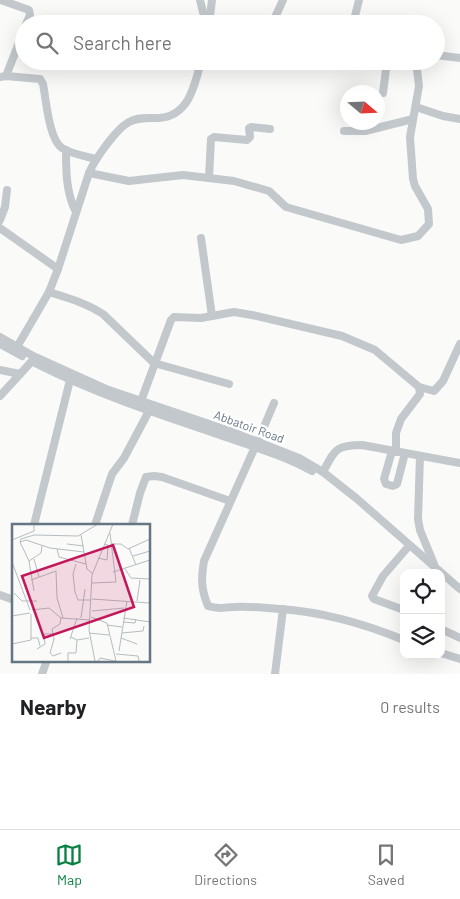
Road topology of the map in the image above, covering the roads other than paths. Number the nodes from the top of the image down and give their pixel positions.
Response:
1 (1, 0) edge
2 (200, 0) edge
3 (212, 0) edge
4 (284, 0) edge
5 (359, 0) edge
6 (30, 15) edge
7 (204, 15) edge
8 (209, 15) edge
9 (276, 15) edge
10 (355, 15) edge
11 (15, 50) edge
12 (445, 56) edge
13 (460, 58) edge
14 (199, 70) edge
15 (386, 70) edge
16 (417, 70) edge
17 (3, 76) edge
18 (384, 85) edge
19 (416, 107) junction
20 (414, 119) junction
21 (460, 119) edge
22 (270, 129) dead end
23 (344, 131) dead end
24 (66, 150) junction
25 (96, 159) junction
26 (89, 172) junction
27 (209, 178) junction
28 (7, 190) dead end
29 (76, 212) junction
30 (0, 220) edge
31 (0, 228) edge
32 (201, 238) dead end
33 (58, 269) junction
34 (49, 292) junction
35 (212, 316) junction
36 (0, 337) edge
37 (0, 344) edge
38 (460, 344) edge
39 (17, 347) junction
40 (32, 361) junction
41 (154, 363) junction
42 (0, 370) edge
43 (20, 374) junction
44 (70, 380) junction
45 (230, 384) dead end
46 (419, 386) junction
47 (0, 396) edge
48 (141, 401) junction
49 (274, 403) dead end
50 (149, 411) junction
51 (256, 444) junction
52 (394, 451) junction
53 (405, 453) junction
54 (420, 456) junction
55 (460, 464) edge
56 (323, 472) junction
57 (230, 501) junction
58 (34, 524) edge
59 (95, 524) edge
60 (132, 524) edge
61 (408, 547) junction
62 (434, 569) edge
63 (434, 569) edge
64 (435, 569) edge
65 (445, 578) edge
66 (445, 581) edge
67 (460, 589) edge
68 (460, 594) edge
69 (0, 595) edge
70 (12, 599) edge
71 (282, 609) junction
72 (400, 609) edge
73 (445, 631) edge
74 (400, 638) edge
75 (460, 638) edge
76 (445, 654) edge
77 (460, 659) edge
78 (46, 662) edge
79 (42, 674) edge
80 (275, 674) edge

1 - 6 street
2 - 7 street
3 - 8 street
4 - 9 street
5 - 10 street
11 - 17 street
12 - 13 street
14 - 25 street
15 - 18 street
16 - 19 street
17 - 24 street
19 - 20 street
19 - 21 street
20 - 23 street
20 - 27 street
22 - 27 street
24 - 25 street
24 - 29 street
25 - 26 street
26 - 27 street
26 - 29 street
28 - 30 street
29 - 33 street
31 - 33 street
32 - 35 street
33 - 34 street
34 - 39 street
34 - 41 street
35 - 41 street
35 - 46 street
36 - 39 street, Abbatoir Road
37 - 40 street, Abbatoir Road
38 - 46 street
39 - 48 street, Abbatoir Road
40 - 43 street
40 - 44 street, Abbatoir Road
41 - 45 street
41 - 48 street
42 - 43 street
43 - 47 street
44 - 50 street, Abbatoir Road
44 - 58 street
46 - 52 street
48 - 51 street, Abbatoir Road
49 - 51 street
50 - 51 street, Abbatoir Road
50 - 59 street
51 - 56 street, Abbatoir Road
51 - 57 street
51 - 61 street, Abbatoir Road
52 - 53 street
52 - 53 street
52 - 56 street
53 - 54 street
54 - 55 street
54 - 64 street
56 - 62 street, Abbatoir Road
57 - 60 street
57 - 71 street
61 - 63 street, Abbatoir Road
61 - 72 street
65 - 67 street, Abbatoir Road
66 - 68 street
69 - 70 street
71 - 74 street
71 - 80 street
73 - 75 street
76 - 77 street
78 - 79 street

